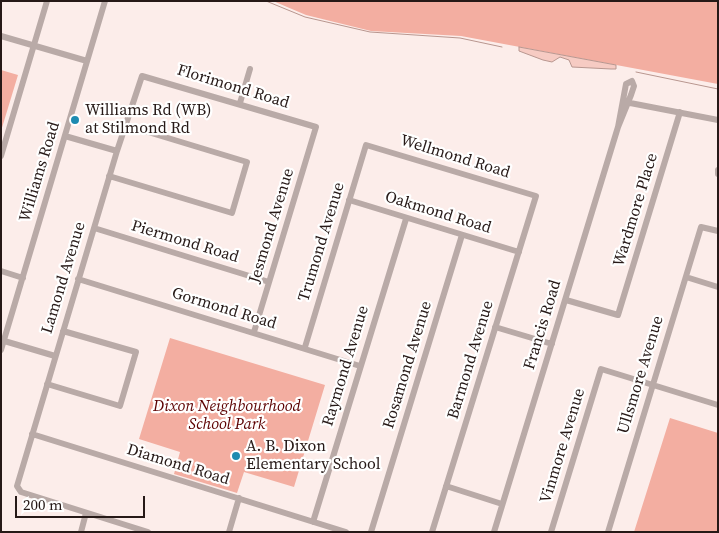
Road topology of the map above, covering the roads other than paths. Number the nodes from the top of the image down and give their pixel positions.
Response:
1 (47, 1) edge
2 (104, 1) edge
3 (1, 36) edge
4 (34, 45) junction
5 (87, 61) junction
6 (250, 69) dead end
7 (142, 76) joint
8 (240, 104) junction
9 (680, 112) junction
10 (718, 120) edge
11 (125, 125) junction
12 (316, 127) joint
13 (65, 136) junction
14 (366, 145) joint
15 (116, 151) junction
16 (1, 156) edge
17 (718, 170) edge
18 (718, 174) edge
19 (109, 176) junction
20 (536, 196) joint
21 (350, 200) junction
22 (406, 218) junction
23 (94, 228) junction
24 (718, 231) edge
25 (462, 235) junction
26 (518, 252) junction
27 (1, 272) edge
28 (686, 277) junction
29 (23, 278) junction
30 (78, 279) junction
31 (269, 282) junction
32 (718, 287) edge
33 (566, 300) junction
34 (495, 327) junction
35 (63, 331) junction
36 (254, 332) junction
37 (3, 340) edge
38 (552, 344) junction
39 (304, 348) junction
40 (1, 350) edge
41 (55, 356) junction
42 (360, 366) junction
43 (47, 384) junction
44 (652, 385) junction
45 (718, 405) edge
46 (32, 434) junction
47 (446, 486) junction
48 (239, 498) junction
49 (502, 504) junction
50 (86, 513) junction
51 (313, 522) junction
52 (80, 532) edge
53 (148, 532) edge
54 (229, 532) edge
55 (346, 532) edge
56 (371, 532) edge
57 (432, 532) edge
58 (494, 532) edge
59 (551, 532) edge
60 (608, 532) edge

1 - 4 street
2 - 5 street, Williams Road
3 - 4 street
4 - 5 street
4 - 16 street
5 - 13 street, Williams Road
6 - 8 street
7 - 8 street, Florimond Road
7 - 11 street, Lamond Avenue
8 - 12 street, Florimond Road
9 - 10 street
9 - 33 street, Francis Road
9 - 33 street, Wardmore Place
11 - 15 street, Lamond Avenue
11 - 19 street
12 - 31 street, Jesmond Avenue
13 - 15 street
13 - 29 street, Williams Road
14 - 20 street, Wellmond Road
14 - 21 street, Trumond Avenue
15 - 19 street, Lamond Avenue
17 - 18 street
19 - 23 street, Lamond Avenue
20 - 26 street, Barmond Avenue
21 - 22 street, Oakmond Road
21 - 39 street, Trumond Avenue
22 - 25 street, Oakmond Road
22 - 42 street, Raymond Avenue
23 - 30 street, Lamond Avenue
23 - 31 street, Piermond Road
24 - 28 street, Ullsmore Avenue
25 - 26 street, Oakmond Road
25 - 56 street, Rosamond Avenue
26 - 34 street, Barmond Avenue
27 - 29 street
28 - 32 street
28 - 44 street, Ullsmore Avenue
29 - 37 street, Williams Road
30 - 35 street, Lamond Avenue
30 - 36 street, Gormond Road
31 - 36 street, Jesmond Avenue
33 - 38 street, Francis Road
34 - 38 street
34 - 47 street, Barmond Avenue
35 - 41 street, Lamond Avenue
35 - 43 street
36 - 39 street, Gormond Road
37 - 40 street, Williams Road
37 - 41 street
38 - 49 street, Francis Road
39 - 42 street, Gormond Road
41 - 43 street, Lamond Avenue
42 - 51 street, Raymond Avenue
43 - 46 street, Lamond Avenue
44 - 45 street
44 - 59 street, Vinmore Avenue
44 - 60 street, Ullsmore Avenue
46 - 48 street, Diamond Road
46 - 50 street, Lamond Avenue
47 - 49 street
47 - 57 street, Barmond Avenue
48 - 51 street, Diamond Road
48 - 54 street
49 - 58 street, Francis Road
50 - 52 street
50 - 53 street
51 - 55 street, Diamond Road

